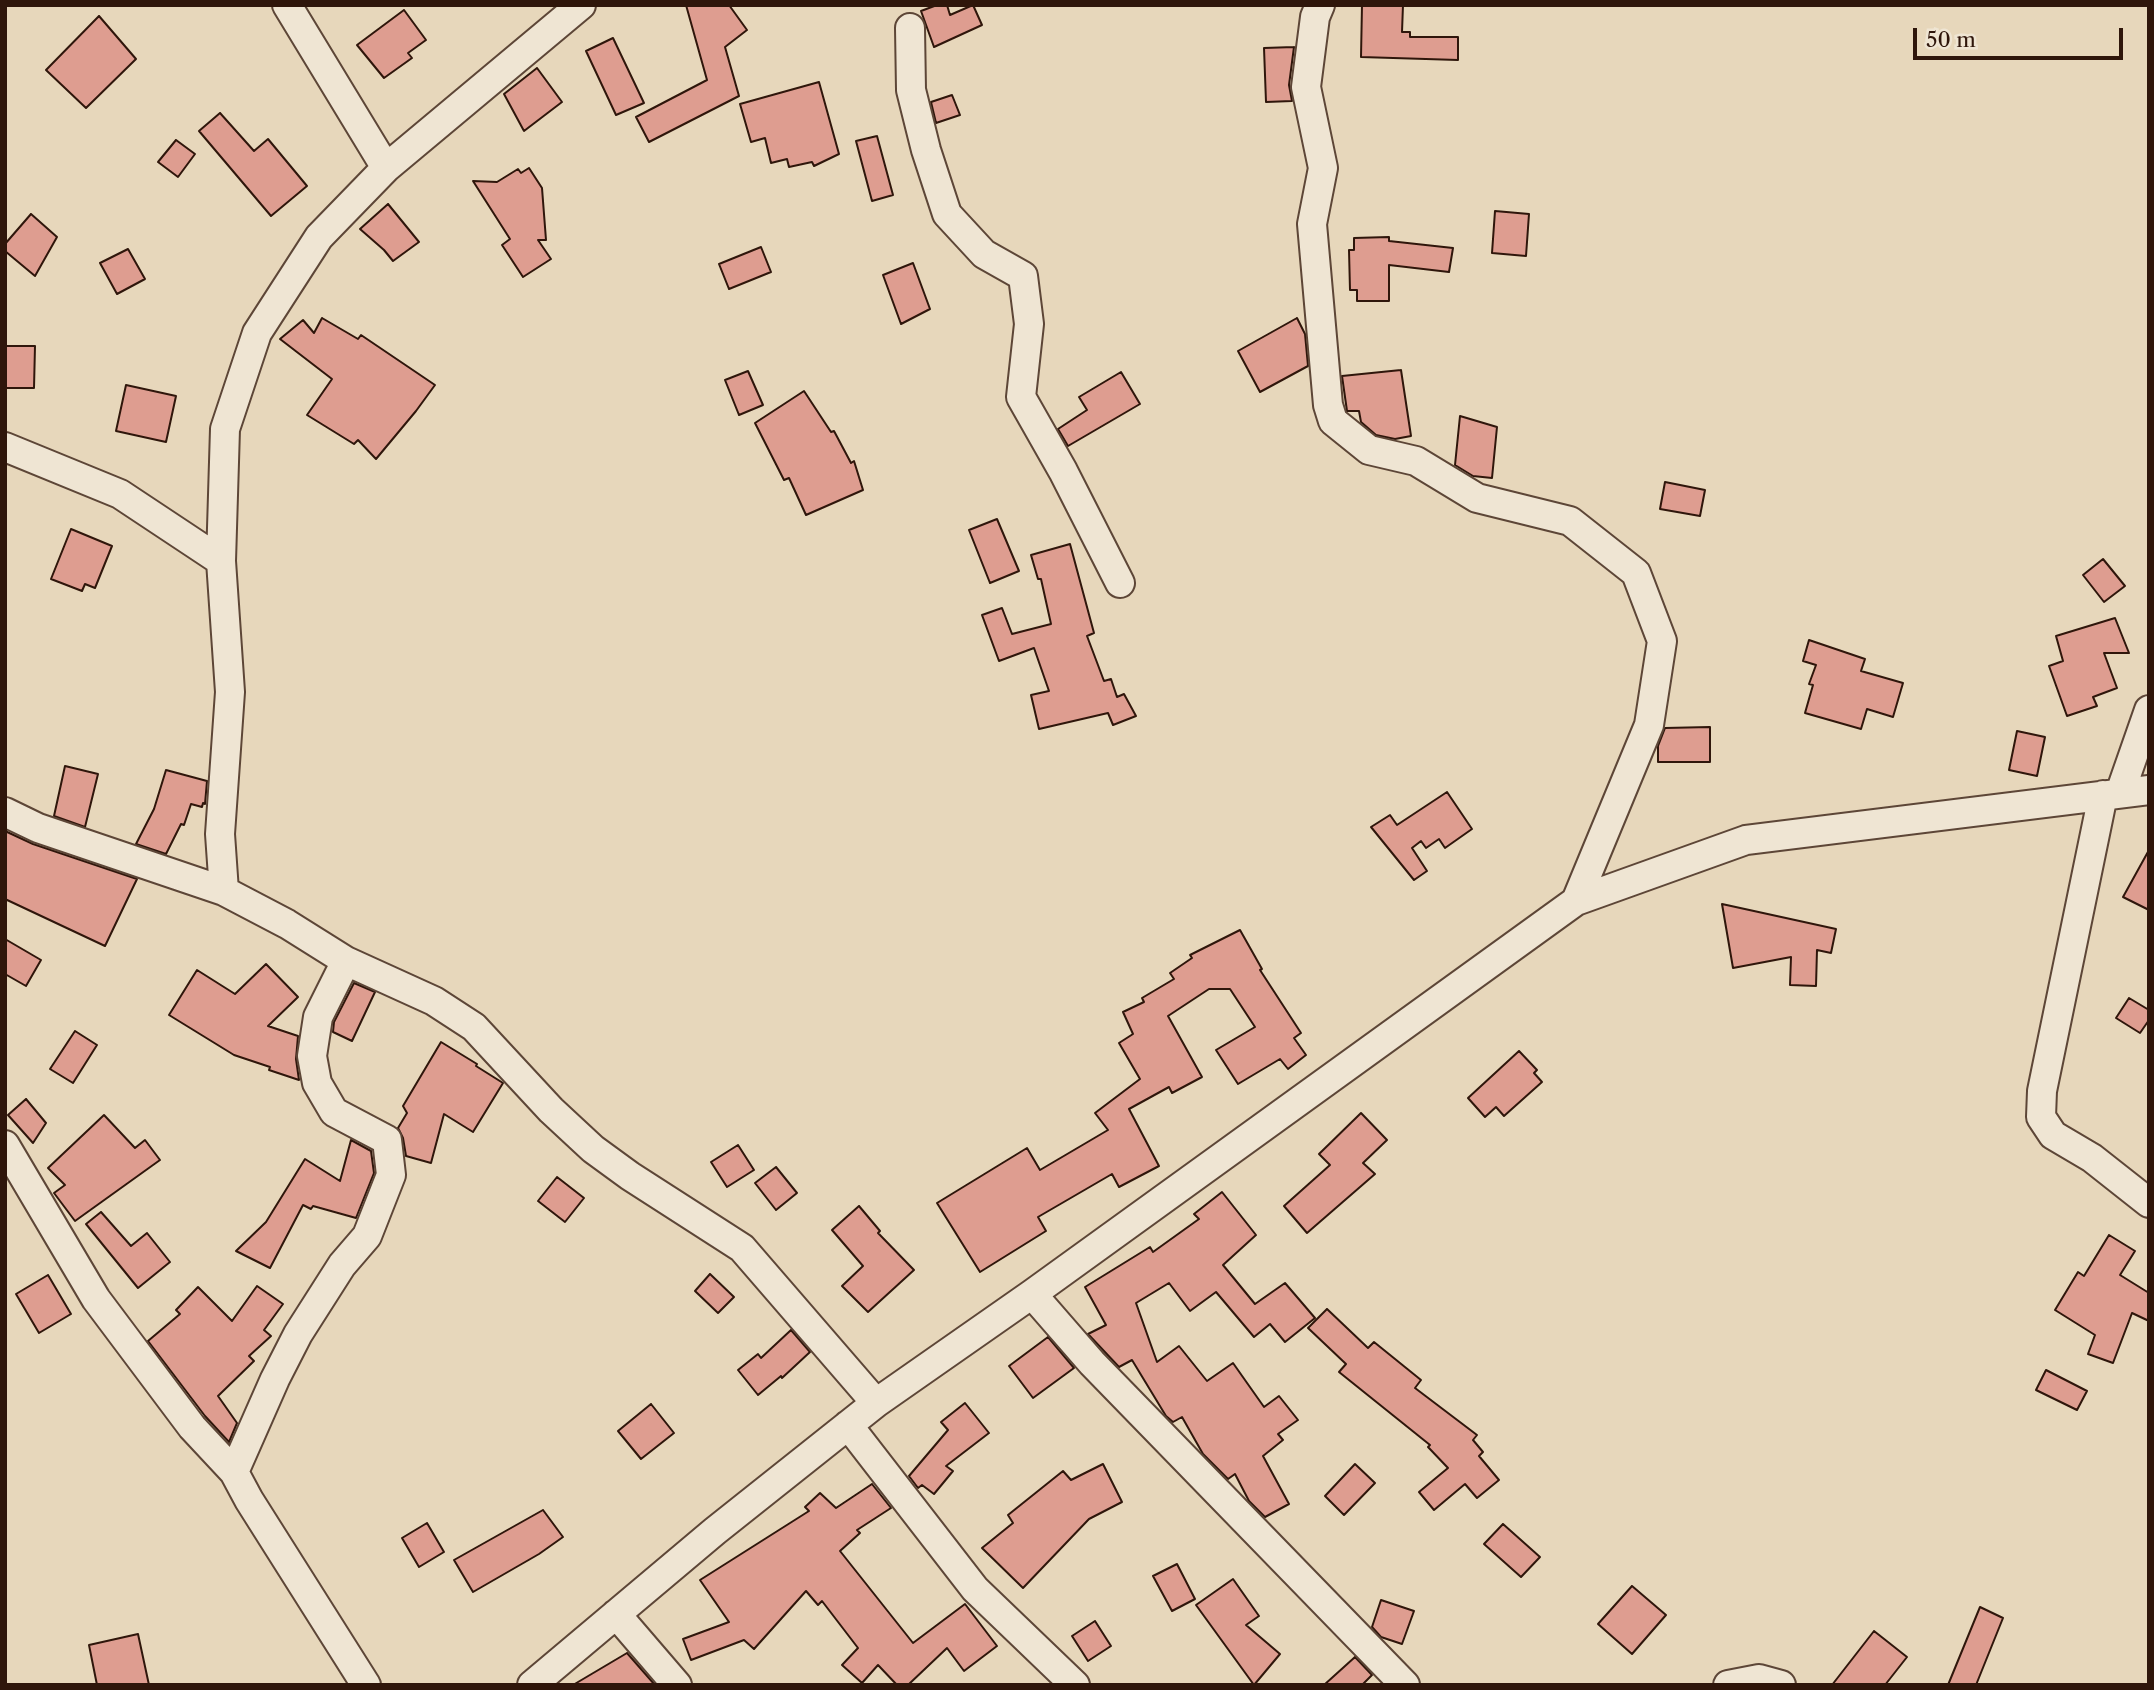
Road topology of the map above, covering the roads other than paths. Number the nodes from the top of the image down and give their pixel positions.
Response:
1 (287, 5) edge
2 (581, 5) edge
3 (1320, 5) edge
4 (910, 28) dead end
5 (387, 168) junction
6 (5, 447) edge
7 (221, 561) junction
8 (1120, 583) dead end
9 (2149, 710) edge
10 (2149, 790) edge
11 (2112, 794) junction
12 (5, 812) edge
13 (223, 891) junction
14 (1576, 901) junction
15 (346, 961) junction
16 (5, 1145) edge
17 (2149, 1203) edge
18 (1032, 1294) junction
19 (876, 1403) junction
20 (848, 1425) junction
21 (234, 1472) junction
22 (615, 1614) junction
23 (366, 1685) edge
24 (532, 1685) edge
25 (677, 1685) edge
26 (1075, 1685) edge
27 (1405, 1685) edge
28 (1728, 1685) edge
29 (1781, 1685) edge

1 - 5 street
2 - 5 street
3 - 14 street
4 - 8 street
5 - 7 street
6 - 7 street
7 - 13 street
9 - 11 street
10 - 11 street
11 - 14 street
11 - 17 street
12 - 13 street
13 - 15 street
14 - 18 street
15 - 19 street
15 - 21 street
16 - 21 street
18 - 19 street
18 - 27 street
19 - 20 street
20 - 22 street
20 - 26 street
21 - 23 street
22 - 24 street
22 - 25 street
28 - 29 street

